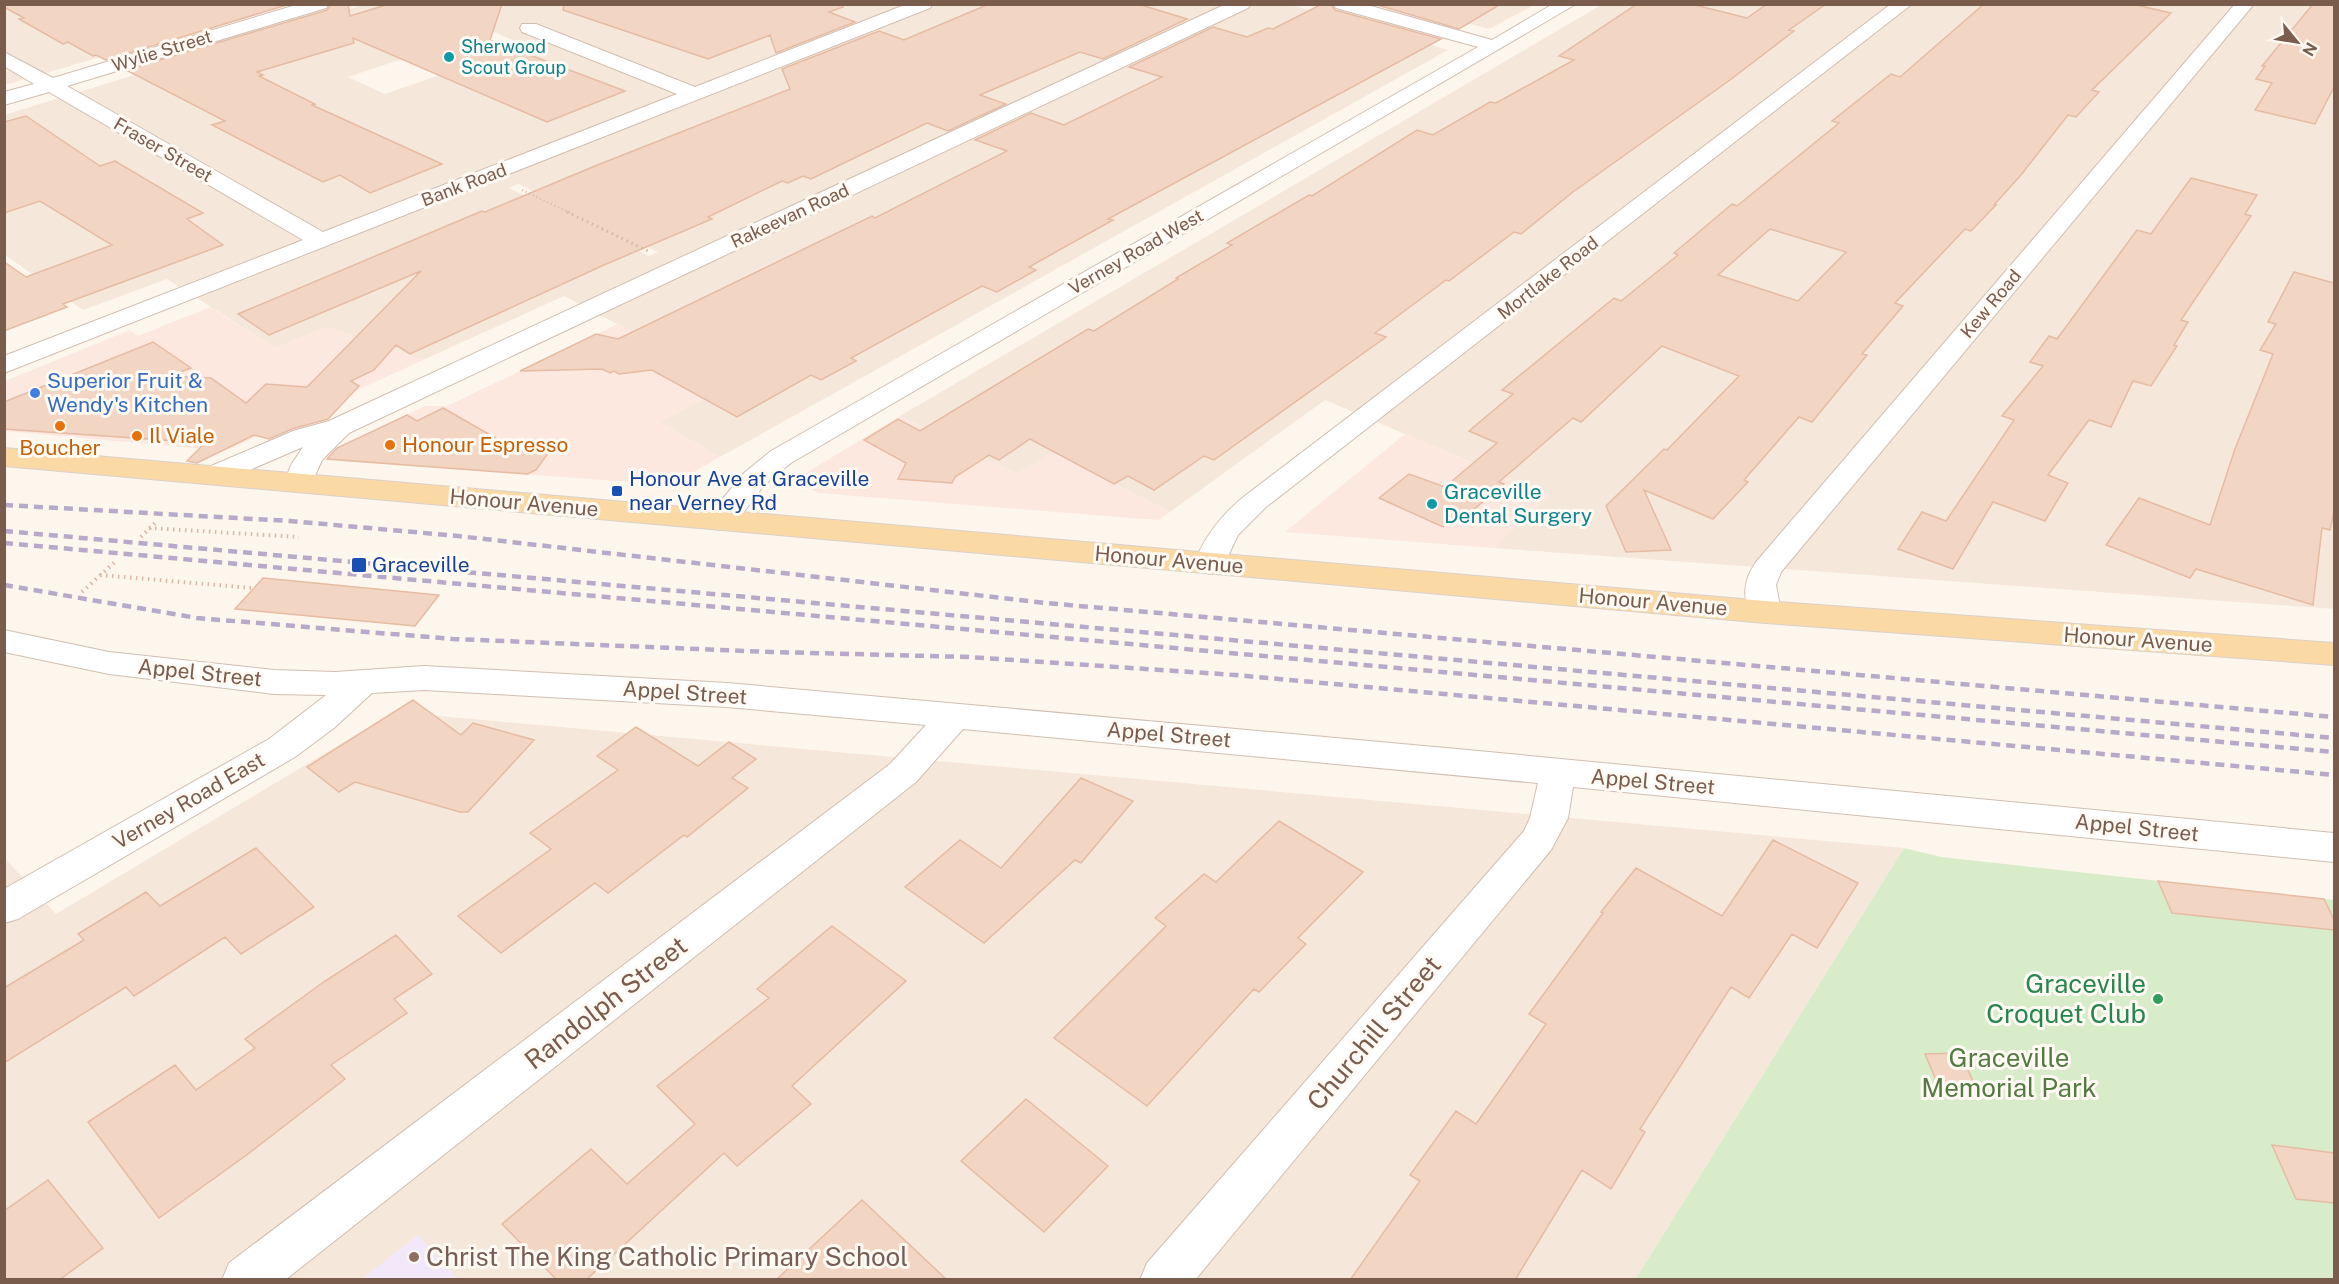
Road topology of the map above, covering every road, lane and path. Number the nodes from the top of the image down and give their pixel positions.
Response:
1 (320, 4) edge
2 (924, 4) edge
3 (1242, 4) edge
4 (1342, 4) edge
5 (1567, 4) edge
6 (1903, 4) edge
7 (2245, 4) edge
8 (529, 28) dead end
9 (1494, 46) junction
10 (4, 58) edge
11 (50, 85) junction
12 (695, 94) junction
13 (4, 99) edge
14 (521, 189) dead end
15 (322, 241) junction
16 (649, 252) dead end
17 (4, 365) edge
18 (339, 427) junction
19 (4, 457) edge
20 (214, 475) junction
21 (299, 483) junction
22 (157, 521) dead end
23 (721, 521) junction
24 (149, 528) junction
25 (141, 537) dead end
26 (300, 537) dead end
27 (117, 560) dead end
28 (1210, 564) junction
29 (100, 575) junction
30 (252, 588) dead end
31 (82, 592) dead end
32 (1765, 612) junction
33 (6, 643) edge
34 (2334, 654) edge
35 (364, 681) junction
36 (955, 715) junction
37 (1558, 773) junction
38 (2334, 848) edge
39 (4, 908) edge
40 (246, 1280) edge
41 (1164, 1280) edge

1 - 11 street, Wylie Street
2 - 12 street, Bank Road
3 - 18 street, Rakeevan Road
4 - 9 street
5 - 9 street, Verney Road West
6 - 28 street, Mortlake Road
7 - 32 street, Kew Road
8 - 12 street
9 - 23 street, Verney Road West
10 - 11 street, Fraser Street
11 - 13 street, Wylie Street
11 - 15 street, Fraser Street
12 - 15 street, Bank Road
14 - 16 path
15 - 17 street, Bank Road
18 - 20 street, Rakeevan Road
18 - 21 street, Rakeevan Road
19 - 20 main road, Honour Avenue
20 - 21 main road, Honour Avenue
21 - 23 main road, Honour Avenue
22 - 24 path
23 - 28 main road, Honour Avenue
24 - 25 path
24 - 26 path
27 - 29 path
28 - 32 main road, Honour Avenue
29 - 30 path
29 - 31 path
32 - 34 main road, Honour Avenue
33 - 35 street, Appel Street
35 - 36 street, Appel Street
35 - 39 street, Verney Road East
36 - 37 street, Appel Street
36 - 40 street, Randolph Street
37 - 38 street, Appel Street
37 - 41 street, Churchill Street

